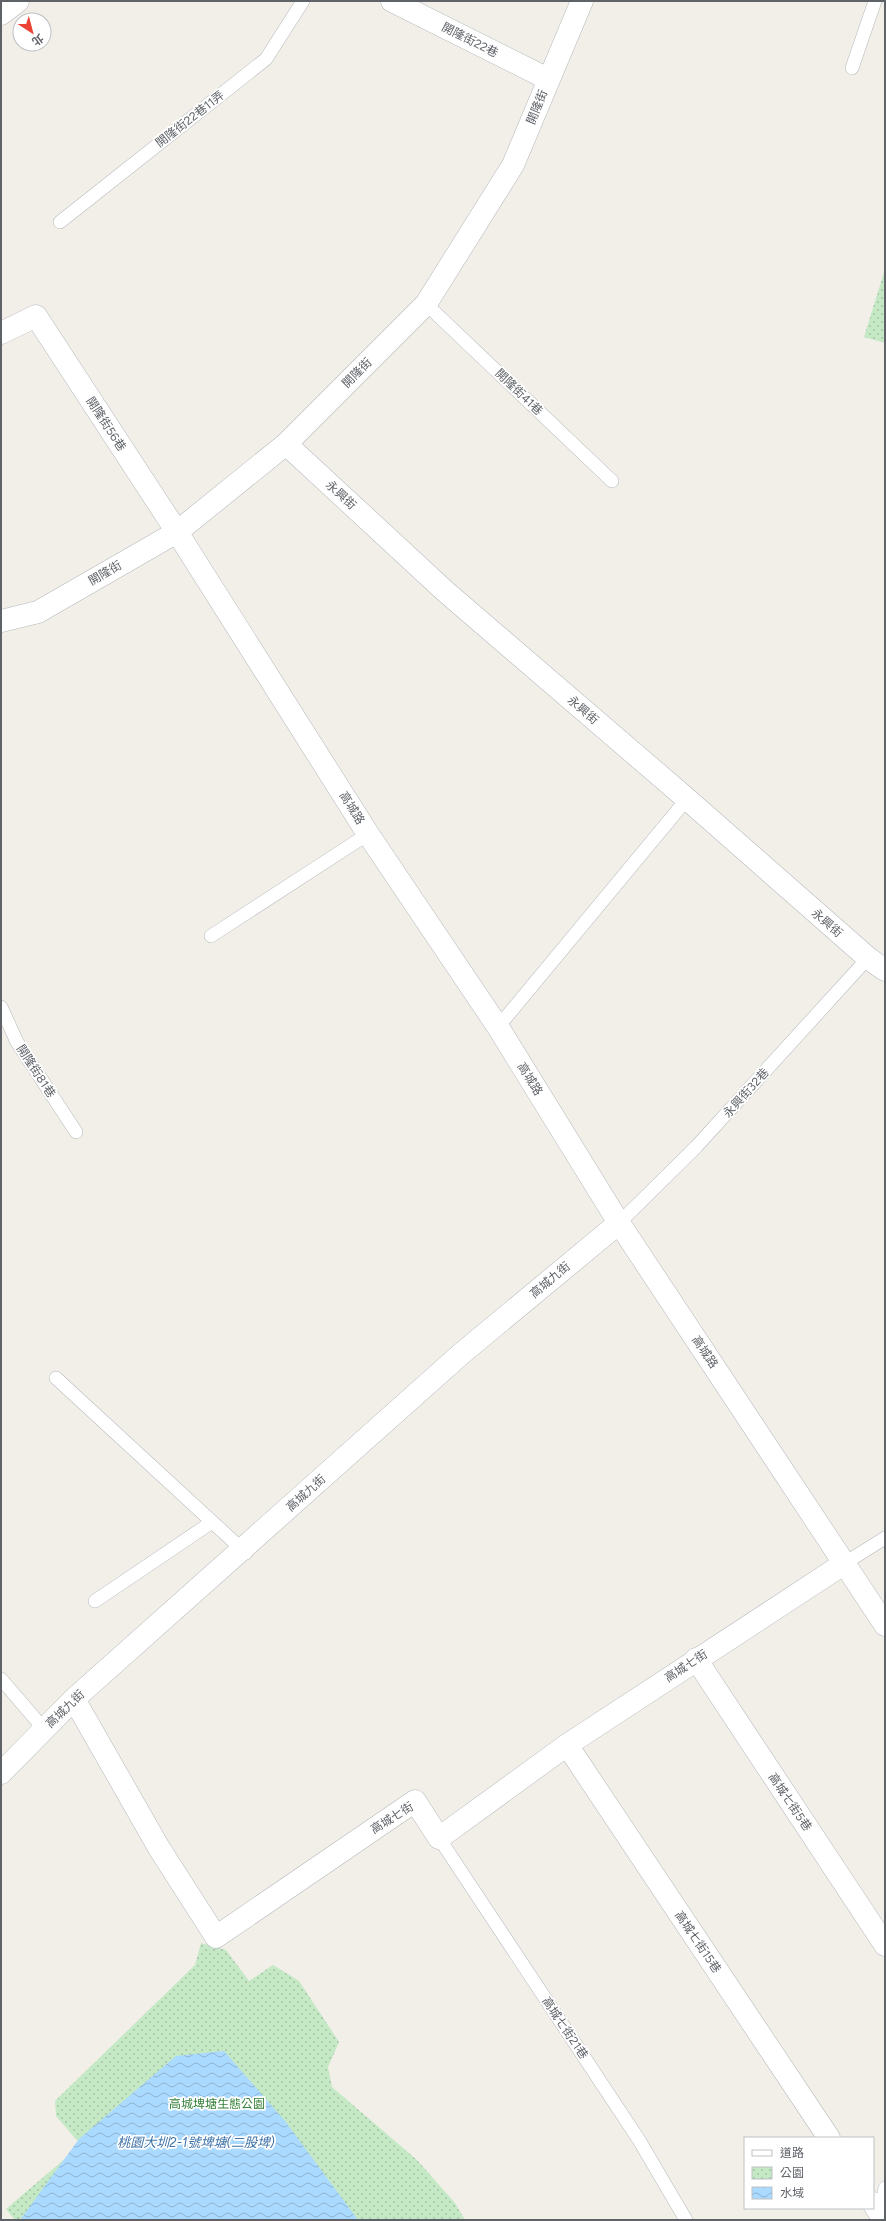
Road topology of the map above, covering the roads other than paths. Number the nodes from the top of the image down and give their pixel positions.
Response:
1 (18, 1) edge
2 (303, 1) edge
3 (392, 1) edge
4 (582, 1) edge
5 (876, 1) edge
6 (1, 14) edge
7 (852, 68) dead end
8 (548, 79) junction
9 (60, 222) dead end
10 (426, 304) junction
11 (1, 333) edge
12 (286, 444) junction
13 (612, 481) dead end
14 (177, 532) junction
15 (1, 621) edge
16 (687, 799) junction
17 (368, 834) junction
18 (211, 936) dead end
19 (876, 964) edge
20 (1, 1007) edge
21 (498, 1027) junction
22 (76, 1132) dead end
23 (619, 1223) junction
24 (56, 1378) dead end
25 (212, 1522) junction
26 (885, 1538) edge
27 (245, 1552) junction
28 (845, 1563) junction
29 (95, 1602) dead end
30 (885, 1625) edge
31 (696, 1660) junction
32 (1, 1679) edge
33 (74, 1699) junction
34 (44, 1729) junction
35 (567, 1745) junction
36 (1, 1773) edge
37 (439, 1838) junction
38 (885, 1945) edge
39 (828, 2137) edge
40 (885, 2188) edge
41 (879, 2212) edge
42 (686, 2220) edge

1 - 6 street
2 - 9 lane, 開隆街22巷11弄
3 - 8 street, 開隆街22巷
4 - 8 street, 開隆街
5 - 7 lane
8 - 10 street, 開隆街
10 - 12 street, 開隆街
10 - 13 lane, 開隆街41巷
11 - 14 street, 開隆街56巷
12 - 14 street, 開隆街
12 - 16 street, 永興街
14 - 15 street, 開隆街
14 - 17 street, 高城路
16 - 19 street, 永興街
16 - 21 lane
17 - 18 lane
17 - 21 street, 高城路
19 - 23 lane, 永興街32巷
20 - 22 lane, 開隆街81巷
21 - 23 street, 高城路
23 - 27 street, 高城九街
23 - 28 street, 高城路
24 - 25 lane
25 - 27 lane
25 - 29 lane
26 - 28 lane
27 - 33 street, 高城九街
28 - 30 street, 高城路
28 - 31 street, 高城七街
31 - 35 street, 高城七街
31 - 38 street, 高城七街5巷
32 - 34 lane
33 - 34 street, 高城九街
33 - 37 street, 高城七街
34 - 36 street, 高城九街
35 - 37 street, 高城七街
35 - 39 street, 高城七街15巷
37 - 42 lane, 高城七街21巷
40 - 41 lane

